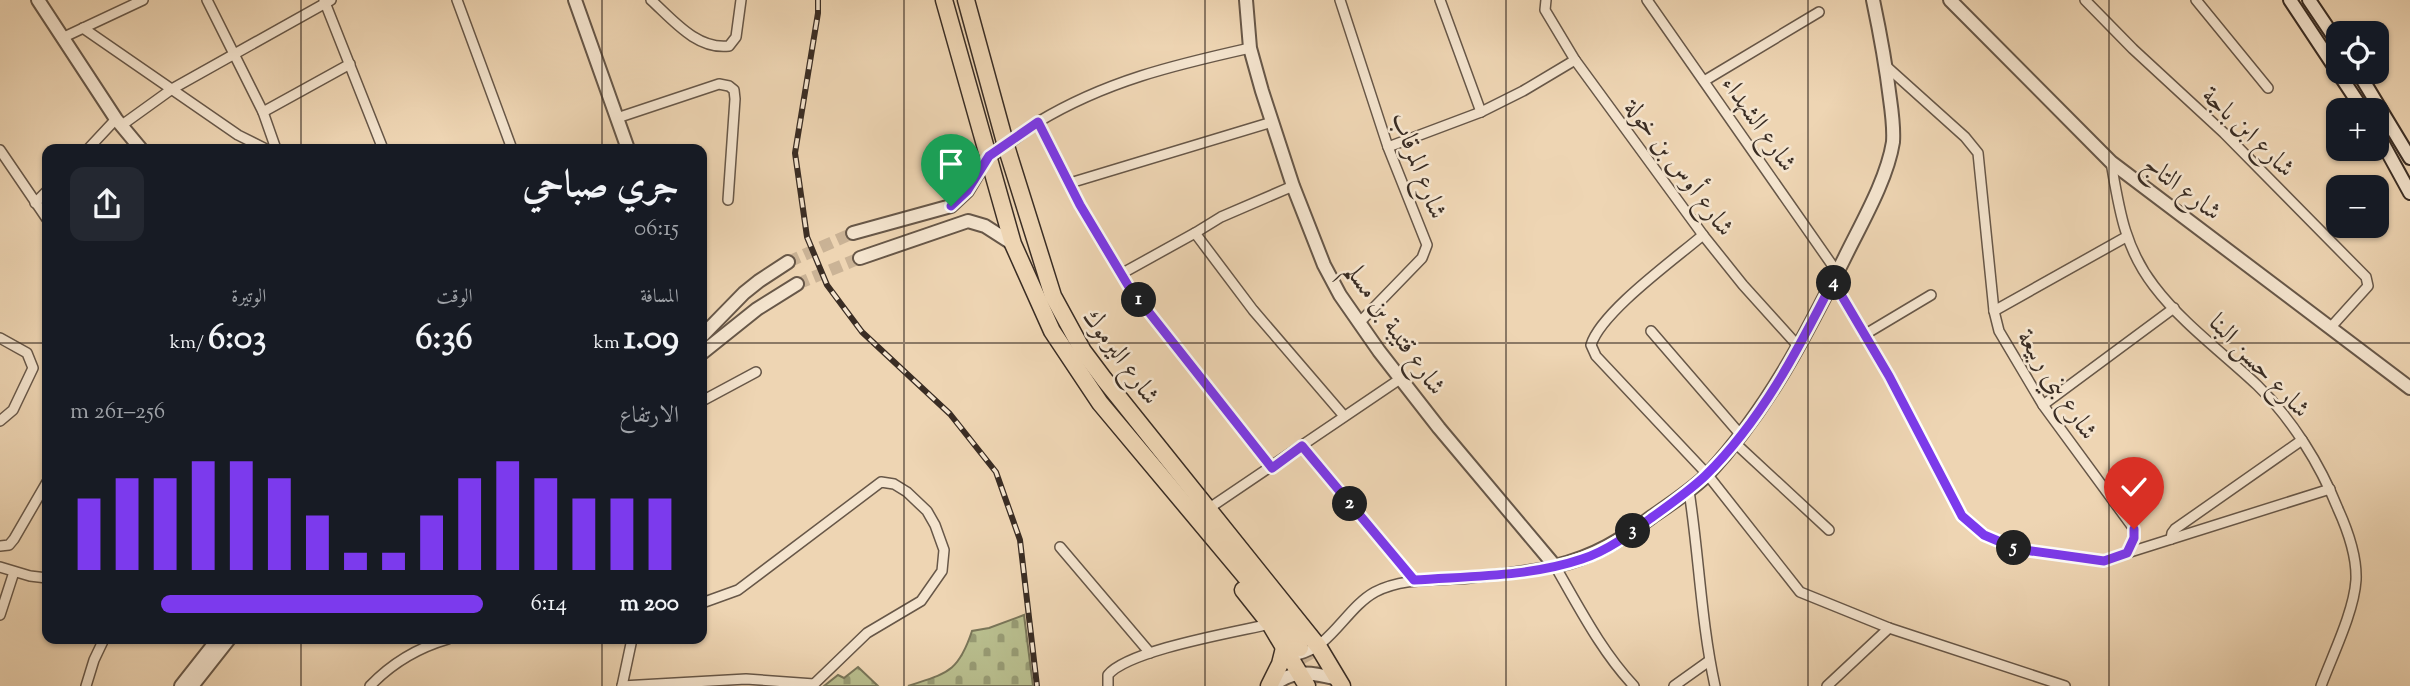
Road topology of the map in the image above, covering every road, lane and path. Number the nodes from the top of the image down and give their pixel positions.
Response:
1 (38, 0) edge
2 (143, 0) edge
3 (207, 0) edge
4 (457, 0) edge
5 (575, 0) edge
6 (651, 0) edge
7 (741, 0) edge
8 (944, 0) edge
9 (966, 0) edge
10 (1246, 0) edge
11 (1340, 0) edge
12 (1440, 0) edge
13 (1546, 0) edge
14 (1647, 0) edge
15 (1873, 0) edge
16 (1950, 0) edge
17 (2085, 0) edge
18 (2196, 0) edge
19 (2290, 0) edge
20 (2309, 0) edge
21 (327, 1) edge
22 (1819, 12) dead end
23 (2326, 25) edge
24 (83, 28) junction
25 (62, 38) junction
26 (1250, 48) junction
27 (234, 53) junction
28 (1575, 60) junction
29 (349, 64) junction
30 (1886, 66) junction
31 (1704, 81) junction
32 (2365, 84) edge
33 (2268, 88) dead end
34 (172, 89) junction
35 (2355, 98) edge
36 (262, 112) junction
37 (1481, 112) junction
38 (617, 118) junction
39 (119, 122) junction
40 (1038, 122) junction
41 (1272, 122) junction
42 (94, 144) edge
43 (137, 144) edge
44 (257, 144) edge
45 (274, 144) edge
46 (381, 144) edge
47 (510, 144) edge
48 (626, 144) edge
49 (1006, 146) junction
50 (1388, 147) junction
51 (0, 150) edge
52 (2389, 155) edge
53 (989, 156) junction
54 (2410, 158) edge
55 (2111, 162) junction
56 (1070, 183) junction
57 (1293, 186) junction
58 (2410, 193) edge
59 (42, 196) edge
60 (728, 200) dead end
61 (35, 203) junction
62 (42, 212) edge
63 (853, 233) tunnel mouth
64 (1195, 233) junction
65 (1703, 235) junction
66 (2126, 237) junction
67 (1013, 244) junction
68 (860, 258) tunnel mouth
69 (788, 262) tunnel mouth
70 (1121, 274) junction
71 (1835, 277) junction
72 (797, 284) tunnel mouth
73 (1931, 295) dead end
74 (2174, 308) junction
75 (1994, 311) junction
76 (1359, 323) junction
77 (2331, 327) junction
78 (707, 331) edge
79 (1651, 331) dead end
80 (1864, 335) junction
81 (0, 338) edge
82 (1799, 347) junction
83 (707, 349) edge
84 (756, 372) dead end
85 (1400, 379) junction
86 (2410, 388) edge
87 (707, 398) edge
88 (1100, 403) junction
89 (2043, 405) junction
90 (1344, 416) junction
91 (0, 421) edge
92 (1737, 438) junction
93 (2302, 440) junction
94 (1302, 446) junction
95 (1272, 468) junction
96 (1707, 474) junction
97 (2330, 489) junction
98 (42, 491) edge
99 (1689, 491) junction
100 (1208, 509) junction
101 (1829, 530) dead end
102 (2171, 539) junction
103 (0, 546) edge
104 (1060, 547) dead end
105 (2127, 553) junction
106 (1555, 566) junction
107 (0, 567) edge
108 (14, 572) junction
109 (42, 577) edge
110 (1414, 580) junction
111 (707, 601) edge
112 (0, 615) edge
113 (1270, 624) junction
114 (1889, 628) junction
115 (102, 644) edge
116 (214, 644) edge
117 (225, 644) edge
118 (435, 644) edge
119 (631, 644) edge
120 (1318, 646) junction
121 (1291, 650) junction
122 (1150, 653) junction
123 (1709, 661) junction
124 (1303, 679) edge
125 (1340, 683) edge
126 (813, 685) edge
127 (86, 686) edge
128 (181, 686) edge
129 (192, 686) edge
130 (370, 686) edge
131 (622, 686) edge
132 (1108, 686) edge
133 (1271, 686) edge
134 (1634, 686) edge
135 (1674, 686) edge
136 (1715, 686) edge
137 (1827, 686) edge
138 (2065, 686) edge
139 (2320, 686) edge

1 - 25 street
2 - 24 street
3 - 27 street
4 - 47 street
5 - 38 street
6 - 7 street
8 - 53 highway, شارع اليرموك
9 - 49 highway, شارع اليرموك
10 - 26 street, شارع قتيبة بن مسلم
11 - 50 street, شارع المرقاب
12 - 37 street
13 - 28 street, شارع أوس بن خولة
14 - 31 street, شارع الشهداء
15 - 30 street
16 - 55 street, شارع التاج
17 - 77 street, شارع ابن باجة
18 - 33 street
19 - 35 street
20 - 23 street
21 - 27 street
21 - 29 street
22 - 31 street
24 - 25 street
24 - 34 street
25 - 39 street
26 - 40 street
26 - 41 street, شارع قتيبة بن مسلم
27 - 34 street
27 - 36 street
28 - 37 street
28 - 65 street, شارع أوس بن خولة
29 - 36 street
29 - 46 street
30 - 71 street
30 - 75 street, شارع بني ربيعة
31 - 71 street, شارع الشهداء
32 - 54 street
34 - 39 street
34 - 44 street
36 - 45 street
37 - 50 street
38 - 48 street
38 - 60 street
39 - 42 street
39 - 43 street
40 - 49 street
40 - 56 street
41 - 56 street
41 - 57 street, شارع قتيبة بن مسلم
49 - 53 street
49 - 100 highway, شارع اليرموك
50 - 76 street, شارع المرقاب
51 - 61 street
52 - 58 street
53 - 63 street
53 - 67 highway, شارع اليرموك
55 - 66 street, شارع حسن البنا
55 - 77 street, شارع التاج
56 - 70 street
57 - 64 street
57 - 76 street, شارع قتيبة بن مسلم
59 - 61 street
61 - 62 street
64 - 70 street
64 - 90 street
65 - 82 street, شارع أوس بن خولة
65 - 96 street
66 - 74 street, شارع حسن البنا
66 - 75 street
67 - 68 street
67 - 88 highway, شارع اليرموك
69 - 78 street
70 - 95 street
71 - 80 street
71 - 82 street
72 - 83 street
73 - 80 street
74 - 89 street
74 - 93 street, شارع حسن البنا
75 - 89 street, شارع بني ربيعة
76 - 85 street, شارع قتيبة بن مسلم
77 - 86 street, شارع التاج
79 - 92 street
80 - 105 street
81 - 91 street
82 - 92 street
84 - 87 street
85 - 90 street
85 - 106 street, شارع قتيبة بن مسلم
88 - 113 highway
88 - 121 highway, شارع اليرموك
89 - 105 street, شارع بني ربيعة
90 - 94 street
92 - 96 street
92 - 101 street
93 - 97 street, شارع حسن البنا
93 - 102 street
94 - 95 street
94 - 110 street
95 - 100 street
96 - 99 street
96 - 114 street
97 - 102 street
97 - 139 street, شارع حسن البنا
98 - 103 street
99 - 106 street
99 - 123 street
100 - 120 highway, شارع اليرموك
102 - 105 street
104 - 122 street
106 - 110 street
106 - 134 street
107 - 108 street
108 - 109 street
108 - 112 street
110 - 120 street
111 - 126 street
113 - 121 highway
113 - 122 street
114 - 137 street
114 - 138 street
115 - 127 street
116 - 128 street
117 - 129 street
118 - 130 street
119 - 131 street
120 - 121 street
120 - 125 highway, شارع اليرموك
121 - 124 highway
121 - 133 highway
122 - 132 street
123 - 135 street
123 - 136 street
124 - 125 street
124 - 133 street
126 - 131 street

